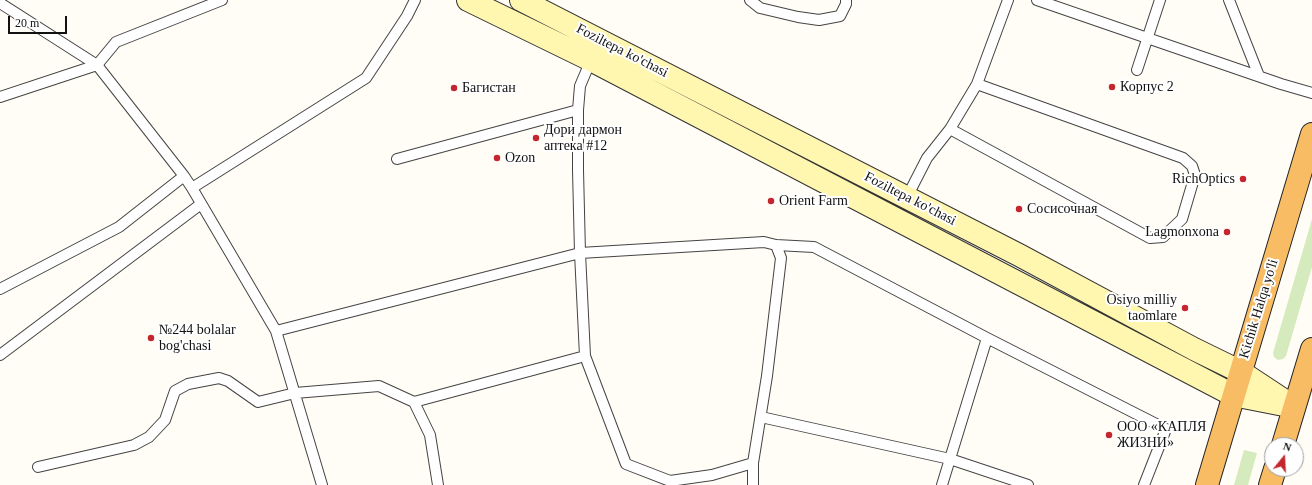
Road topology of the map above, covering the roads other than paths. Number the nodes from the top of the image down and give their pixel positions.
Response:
1 (222, 0) edge
2 (415, 0) edge
3 (468, 0) edge
4 (521, 0) edge
5 (750, 0) edge
6 (846, 0) edge
7 (1008, 0) edge
8 (1160, 0) edge
9 (1229, 0) edge
10 (1044, 1) edge
11 (0, 3) edge
12 (1148, 38) junction
13 (591, 60) junction
14 (97, 65) junction
15 (1137, 70) dead end
16 (1259, 76) junction
17 (977, 84) junction
18 (1312, 93) edge
19 (0, 97) edge
20 (578, 110) junction
21 (950, 129) junction
22 (1312, 134) edge
23 (397, 159) dead end
24 (184, 176) junction
25 (192, 188) junction
26 (907, 197) junction
27 (201, 204) junction
28 (776, 245) junction
29 (580, 253) junction
30 (0, 289) edge
31 (276, 331) junction
32 (988, 338) junction
33 (1312, 349) edge
34 (0, 355) edge
35 (585, 356) junction
36 (1240, 372) junction
37 (295, 394) junction
38 (1233, 395) junction
39 (414, 402) junction
40 (1294, 407) junction
41 (761, 417) junction
42 (1285, 437) edge
43 (950, 459) junction
44 (753, 463) junction
45 (38, 467) dead end
46 (322, 485) edge
47 (438, 485) edge
48 (753, 485) edge
49 (942, 485) edge
50 (1028, 485) edge
51 (1144, 485) edge
52 (1207, 485) edge

1 - 14 lane
2 - 25 lane
3 - 13 main road, Foziltepa ko'chasi
4 - 26 main road, Foziltepa ko'chasi
5 - 6 lane
7 - 17 lane
8 - 12 lane
9 - 16 lane
10 - 12 lane
11 - 14 lane
12 - 15 lane
12 - 16 lane
13 - 20 lane
13 - 38 main road, Foziltepa ko'chasi
14 - 19 lane
14 - 24 lane
16 - 18 lane
17 - 21 lane
17 - 21 lane
20 - 23 lane
20 - 29 lane
21 - 26 lane
22 - 36 highway, Kichik Halqa yo'li
24 - 25 lane
24 - 30 lane
25 - 27 lane
26 - 36 main road, Foziltepa ko'chasi
27 - 31 lane
27 - 34 lane
28 - 29 lane
28 - 32 lane
28 - 41 lane
29 - 31 lane
29 - 35 lane
31 - 37 lane
32 - 43 lane
32 - 51 lane
33 - 40 highway
35 - 39 lane
35 - 44 lane
36 - 38 highway, Kichik Halqa yo'li
36 - 40 main road, Foziltepa ko'chasi
37 - 39 lane
37 - 45 lane
37 - 46 lane
38 - 40 main road, Foziltepa ko'chasi
38 - 52 highway, Kichik Halqa yo'li
39 - 47 lane
40 - 42 highway
41 - 43 lane
41 - 44 lane
43 - 49 lane
43 - 50 lane
44 - 48 lane

